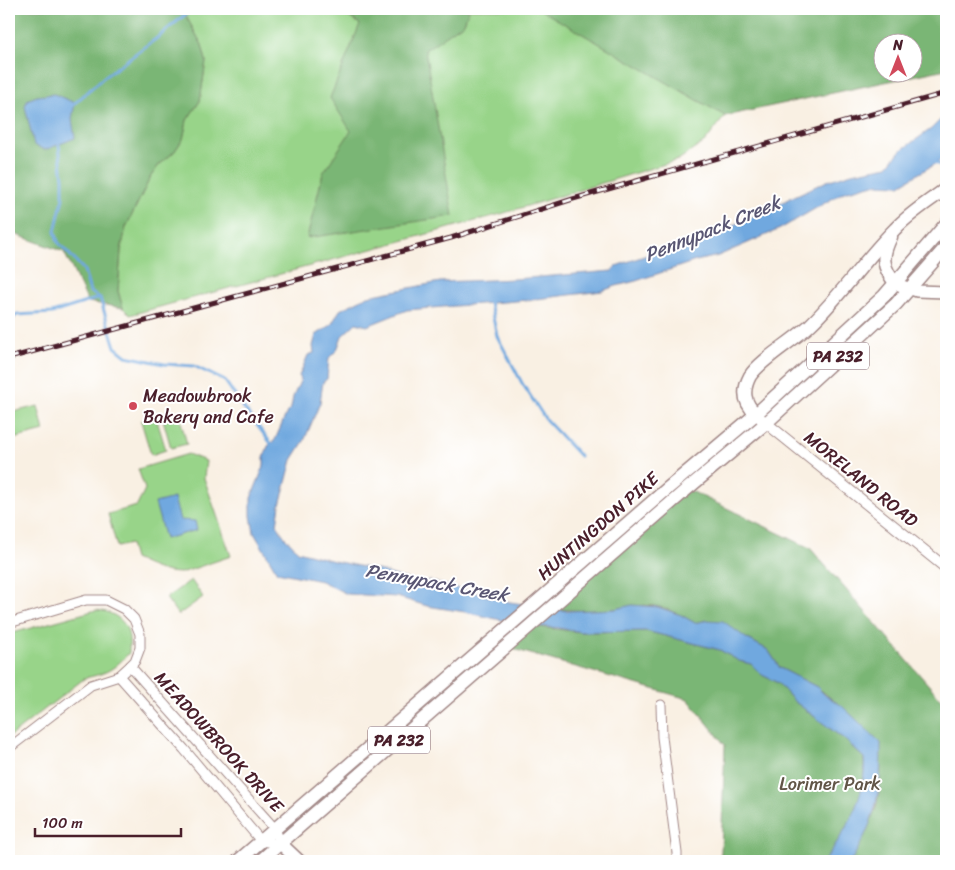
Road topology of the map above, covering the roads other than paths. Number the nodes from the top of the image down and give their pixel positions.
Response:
1 (946, 189) edge
2 (946, 224) edge
3 (895, 228) junction
4 (946, 247) edge
5 (896, 284) junction
6 (910, 289) junction
7 (946, 292) edge
8 (756, 414) junction
9 (766, 423) junction
10 (946, 568) edge
11 (9, 623) edge
12 (130, 666) junction
13 (119, 676) junction
14 (661, 705) dead end
15 (9, 748) edge
16 (275, 829) junction
17 (261, 840) junction
18 (281, 844) junction
19 (238, 861) edge
20 (260, 861) edge
21 (299, 861) edge
22 (677, 861) edge

1 - 3 main road
2 - 5 main road, HUNTINGDON PIKE / PA 232
3 - 5 main road
3 - 8 main road
4 - 6 main road, HUNTINGDON PIKE / PA 232
5 - 6 main road
5 - 8 main road, HUNTINGDON PIKE / PA 232
6 - 7 main road
6 - 9 main road, HUNTINGDON PIKE / PA 232
8 - 9 street, MORELAND ROAD
8 - 16 main road, HUNTINGDON PIKE / PA 232
9 - 10 street, MORELAND ROAD
9 - 18 main road, HUNTINGDON PIKE / PA 232
11 - 12 street, MEADOWBROOK DRIVE
12 - 13 street, MEADOWBROOK DRIVE
12 - 16 street, MEADOWBROOK DRIVE
13 - 15 street, MEADOWBROOK DRIVE
13 - 17 street, MEADOWBROOK DRIVE
14 - 22 street
16 - 17 main road, HUNTINGDON PIKE / PA 232
16 - 18 street, MEADOWBROOK DRIVE
17 - 18 street, MEADOWBROOK DRIVE
17 - 19 main road, HUNTINGDON PIKE / PA 232
18 - 20 main road, HUNTINGDON PIKE / PA 232
18 - 21 main road

